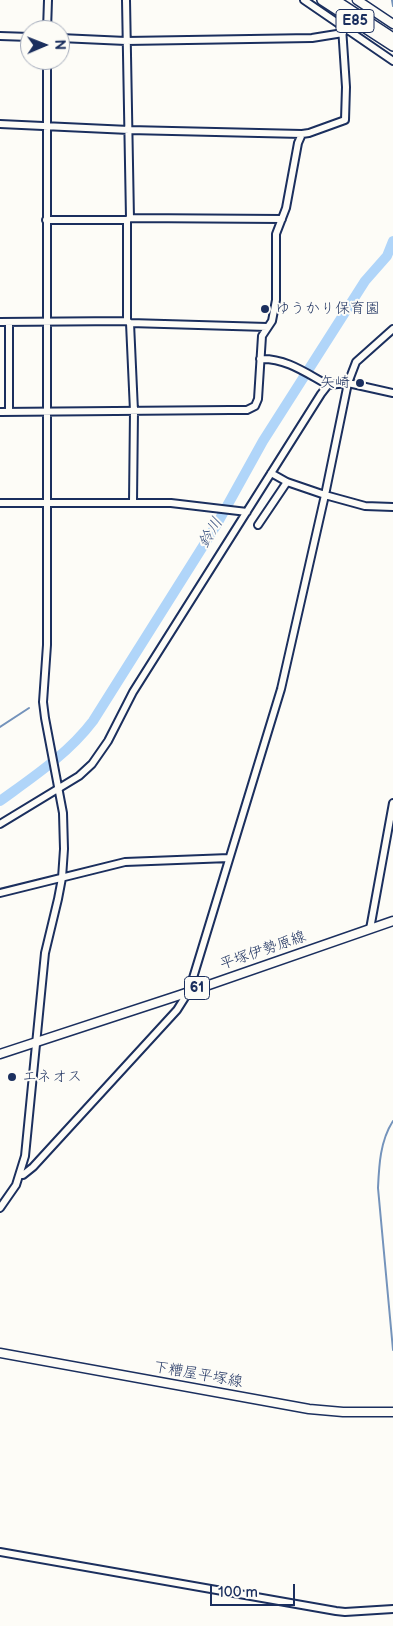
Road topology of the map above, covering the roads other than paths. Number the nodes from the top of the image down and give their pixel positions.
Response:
1 (48, 0) edge
2 (126, 0) edge
3 (304, 0) edge
4 (322, 0) edge
5 (336, 0) edge
6 (357, 0) edge
7 (47, 20) edge
8 (391, 22) edge
9 (343, 27) junction
10 (0, 36) edge
11 (20, 37) edge
12 (70, 38) edge
13 (126, 40) junction
14 (390, 40) edge
15 (393, 60) edge
16 (47, 70) edge
17 (0, 124) edge
18 (47, 126) junction
19 (129, 130) junction
20 (302, 134) junction
21 (128, 219) junction
22 (282, 219) junction
23 (46, 220) junction
24 (0, 322) edge
25 (9, 322) junction
26 (129, 322) junction
27 (48, 323) junction
28 (267, 327) junction
29 (393, 329) edge
30 (260, 359) junction
31 (348, 383) junction
32 (328, 385) junction
33 (393, 393) edge
34 (134, 411) junction
35 (0, 412) edge
36 (9, 412) junction
37 (48, 412) junction
38 (271, 473) junction
39 (287, 482) junction
40 (325, 495) junction
41 (133, 502) junction
42 (0, 503) edge
43 (47, 503) junction
44 (393, 507) edge
45 (245, 511) junction
46 (258, 526) dead end
47 (59, 788) junction
48 (393, 803) edge
49 (0, 824) edge
50 (229, 858) junction
51 (62, 878) junction
52 (0, 893) edge
53 (393, 921) edge
54 (370, 929) junction
55 (189, 991) junction
56 (38, 1042) junction
57 (0, 1054) edge
58 (20, 1175) junction
59 (0, 1208) edge
60 (0, 1353) edge
61 (393, 1412) edge
62 (0, 1552) edge
63 (393, 1609) edge

1 - 7 street
2 - 13 street
3 - 9 street
4 - 14 highway, E85
5 - 14 highway, E85
6 - 8 main road
9 - 13 street
9 - 15 street
9 - 20 street
10 - 11 street
12 - 13 street
13 - 19 street
16 - 18 street
17 - 18 street
18 - 19 street
18 - 23 street
19 - 20 street
19 - 21 street
20 - 22 street
21 - 22 street
21 - 23 street
21 - 26 street
22 - 28 street
23 - 27 street
24 - 25 street
25 - 27 street
25 - 36 street
26 - 27 street
26 - 28 street
26 - 34 street
27 - 37 street
28 - 30 street
29 - 31 street
30 - 32 street
30 - 34 street
31 - 32 street
31 - 33 street
31 - 40 street
32 - 38 street
34 - 37 street
34 - 41 street
35 - 36 street
36 - 37 street
37 - 43 street
38 - 39 street
38 - 45 street
39 - 40 street
39 - 46 street
40 - 44 street
40 - 50 street
41 - 43 street
41 - 45 street
42 - 43 street
43 - 47 street
45 - 47 street
47 - 49 street
47 - 51 street
48 - 54 street
50 - 51 street
50 - 55 street
51 - 52 street
51 - 56 street
53 - 54 main road, 平塚伊勢原線 / 61
54 - 55 main road, 平塚伊勢原線 / 61
55 - 56 main road, 平塚伊勢原線 / 61
55 - 58 street
56 - 57 main road, 平塚伊勢原線 / 61
56 - 58 street
58 - 59 street
60 - 61 main road, 下糟屋平塚線
62 - 63 street

